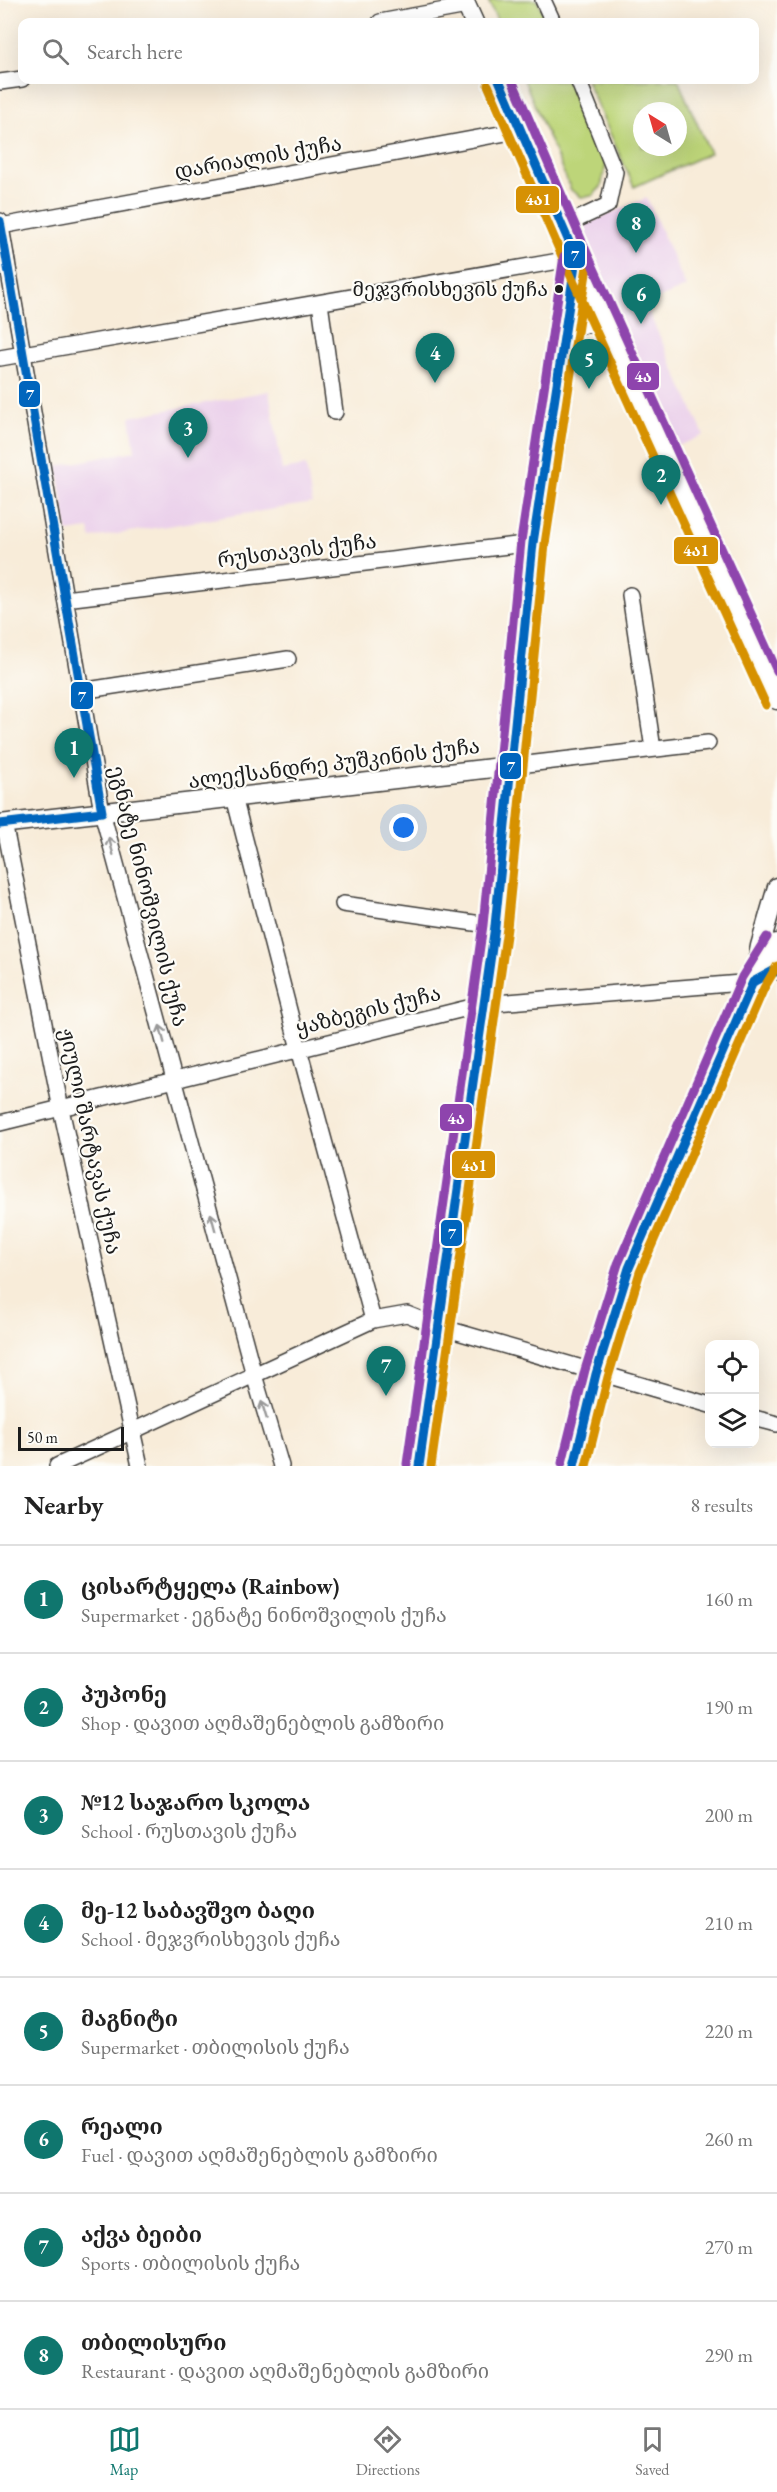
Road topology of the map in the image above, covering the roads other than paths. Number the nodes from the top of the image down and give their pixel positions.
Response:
1 (543, 0) edge
2 (468, 9) edge
3 (407, 18) edge
4 (551, 18) edge
5 (18, 80) edge
6 (0, 82) edge
7 (501, 84) edge
8 (580, 84) edge
9 (522, 130) junction
10 (0, 221) edge
11 (563, 225) junction
12 (1, 226) edge
13 (576, 258) junction
14 (320, 303) junction
15 (608, 327) junction
16 (564, 333) junction
17 (23, 354) junction
18 (0, 358) edge
19 (335, 412) dead end
20 (533, 543) junction
21 (630, 595) dead end
22 (65, 599) junction
23 (288, 659) dead end
24 (81, 691) junction
25 (777, 700) edge
26 (708, 743) dead end
27 (653, 749) junction
28 (510, 766) junction
29 (234, 797) junction
30 (102, 812) junction
31 (2, 824) edge
32 (777, 887) edge
33 (343, 904) dead end
34 (495, 926) junction
35 (777, 943) edge
36 (777, 972) edge
37 (753, 982) junction
38 (484, 1004) junction
39 (299, 1048) junction
40 (174, 1080) junction
41 (61, 1109) junction
42 (0, 1123) edge
43 (373, 1320) junction
44 (437, 1326) junction
45 (596, 1374) junction
46 (254, 1375) junction
47 (705, 1404) edge
48 (759, 1419) edge
49 (777, 1424) edge
50 (133, 1431) junction
51 (57, 1466) edge
52 (140, 1466) edge
53 (281, 1466) edge
54 (419, 1466) edge
55 (574, 1466) edge

1 - 4 street
2 - 3 street
5 - 6 street
7 - 9 main road
8 - 11 street
9 - 11 main road
9 - 12 street, დარიალის ქუჩა
10 - 12 street, ეგნატე ნინოშვილის ქუჩა
11 - 13 main road
12 - 17 street, ეგნატე ნინოშვილის ქუჩა
13 - 14 street
13 - 15 main road
13 - 16 main road
14 - 17 street
14 - 19 street
15 - 16 main road
15 - 25 main road
16 - 20 main road
17 - 18 street
17 - 22 street, ეგნატე ნინოშვილის ქუჩა
20 - 22 street, რუსთავის ქუჩა
20 - 28 main road
21 - 27 street
22 - 24 street, ეგნატე ნინოშვილის ქუჩა
23 - 24 street
24 - 30 street, ეგნატე ნინოშვილის ქუჩა
26 - 27 street, ალექსანდრე პუშკინის ქუჩა
27 - 28 street, ალექსანდრე პუშკინის ქუჩა
28 - 29 main road, ალექსანდრე პუშკინის ქუჩა
28 - 34 main road
29 - 30 main road, ალექსანდრე პუშკინის ქუჩა
29 - 39 street
30 - 31 main road, ალექსანდრე პუშკინის ქუჩა
40 -> 30 street, ეგნატე ნინოშვილის ქუჩა
31 - 41 street, ჟიული შარტავას ქუჩა
32 - 37 main road
33 - 34 street
34 - 38 main road
35 - 37 main road
36 - 37 street, ყაზბეგის ქუჩა
37 - 38 street, ყაზბეგის ქუჩა
37 - 45 main road
38 - 39 street, ყაზბეგის ქუჩა
38 - 44 main road
39 - 40 street, ყაზბეგის ქუჩა
39 - 43 street
40 - 41 street, ყაზბეგის ქუჩა
46 -> 40 street, ეგნატე ნინოშვილის ქუჩა
41 - 42 street, ყაზბეგის ქუჩა
41 - 50 street, ჟიული შარტავას ქუჩა
43 - 44 street
43 - 46 street
44 - 45 street
44 - 54 main road
45 - 47 street
45 - 55 main road
46 - 50 street
53 -> 46 street, ეგნატე ნინოშვილის ქუჩა
48 - 49 street
50 - 51 street
50 - 52 street, ჟიული შარტავას ქუჩა

